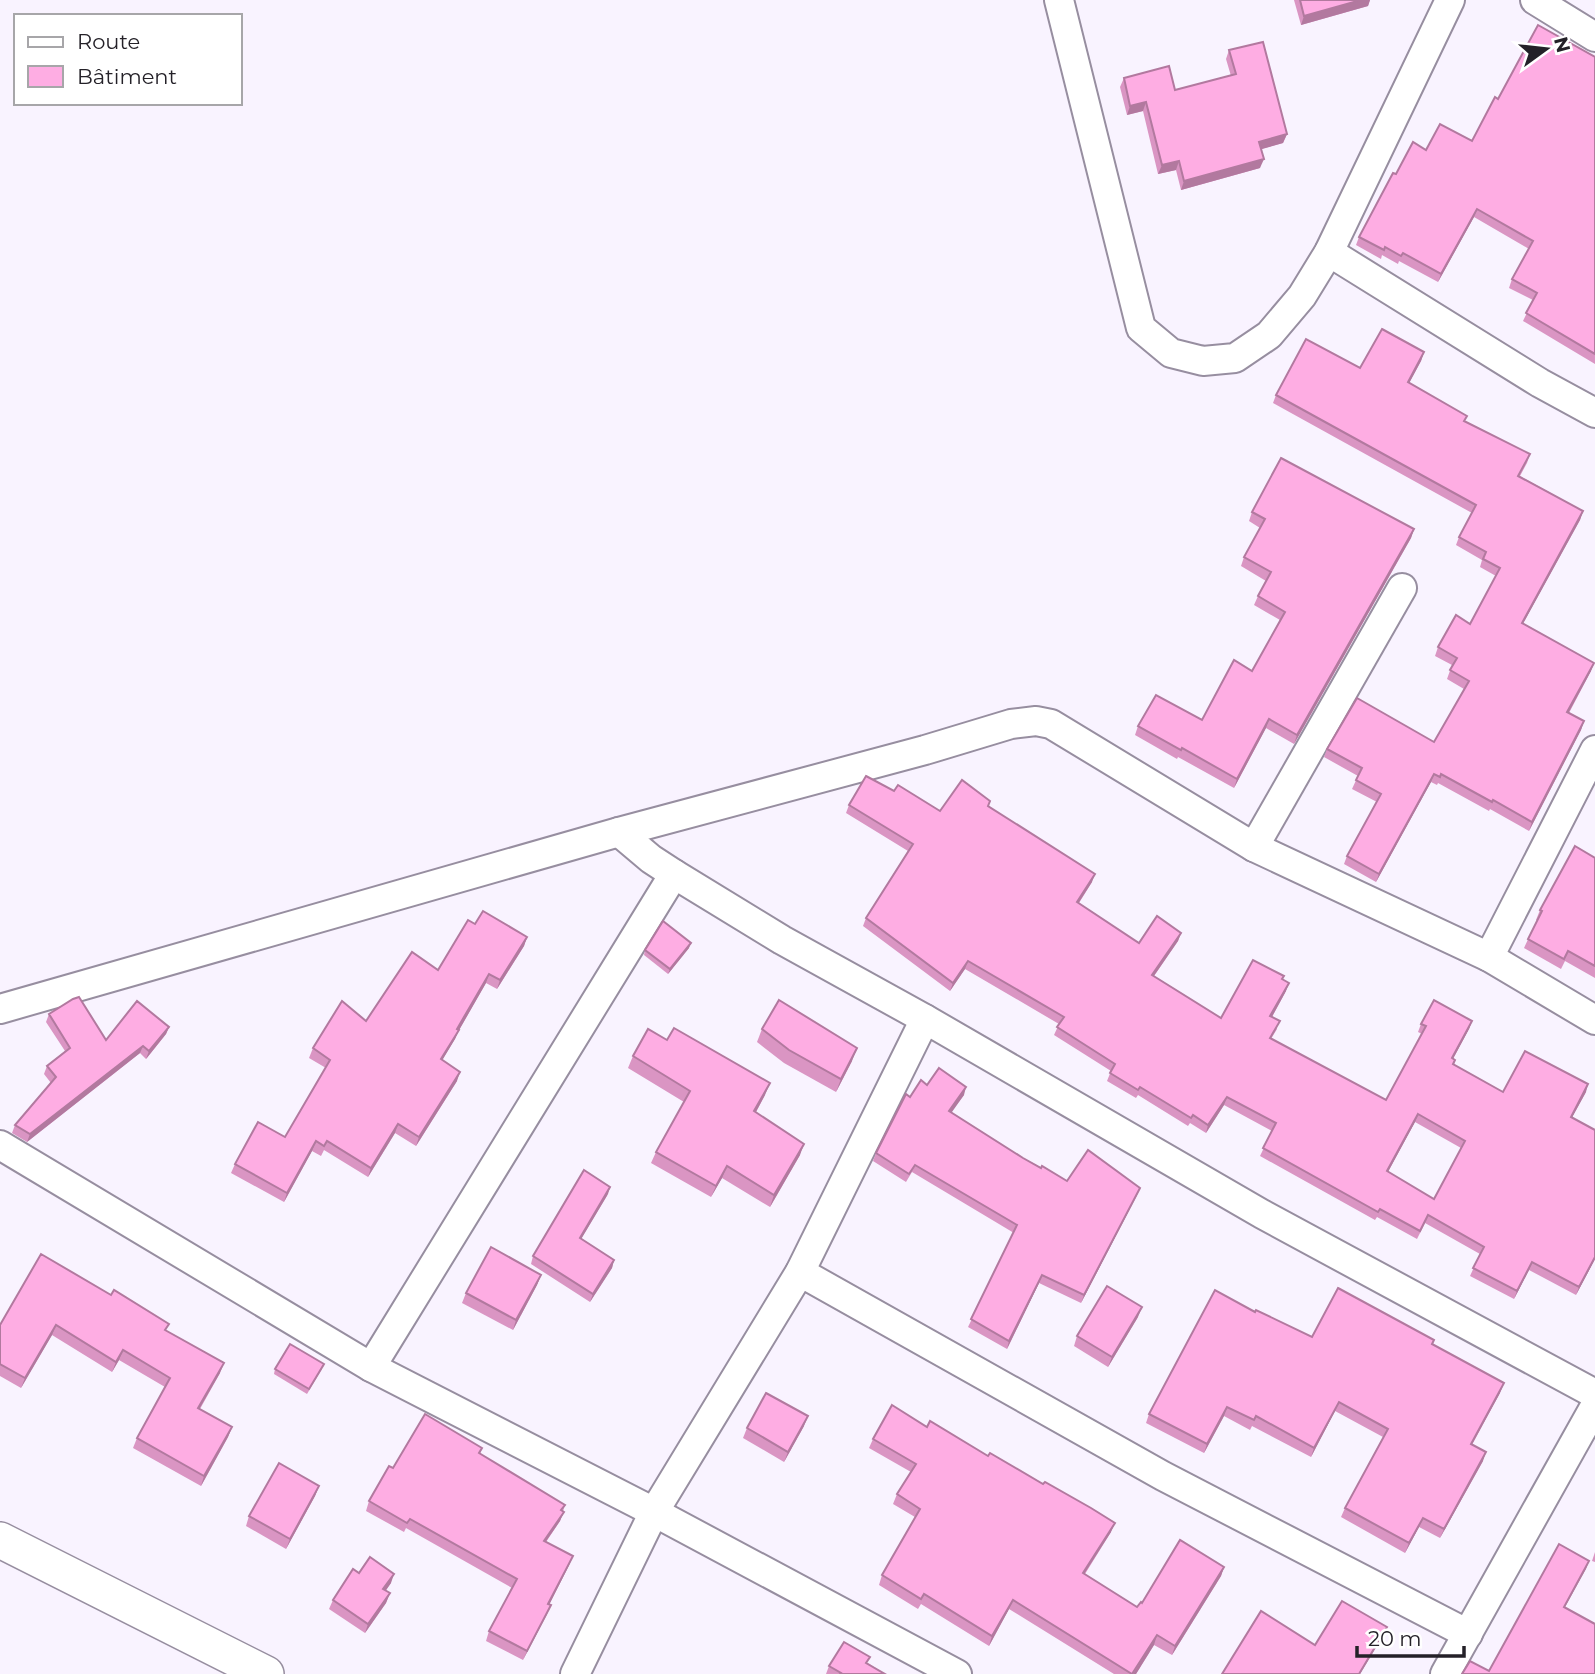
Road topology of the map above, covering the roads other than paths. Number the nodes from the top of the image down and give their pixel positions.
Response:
1 (1059, 0) edge
2 (1450, 0) edge
3 (1535, 0) edge
4 (1595, 37) edge
5 (1329, 252) junction
6 (1595, 413) edge
7 (1402, 588) dead end
8 (1595, 750) edge
9 (620, 832) junction
10 (1254, 847) junction
11 (674, 874) junction
12 (1489, 957) junction
13 (0, 1009) edge
14 (925, 1019) junction
15 (1595, 1020) edge
16 (0, 1145) edge
17 (800, 1272) junction
18 (371, 1367) junction
19 (1595, 1394) edge
20 (1595, 1406) edge
21 (654, 1512) junction
22 (0, 1540) edge
23 (1468, 1634) junction
24 (266, 1674) edge
25 (575, 1674) edge
26 (957, 1674) edge
27 (1445, 1674) edge

1 - 5 street
2 - 5 street
3 - 4 street
5 - 6 street
7 - 10 street
8 - 12 street
9 - 10 street
9 - 11 street
9 - 13 street
10 - 12 street
11 - 14 street
11 - 18 street
12 - 15 street
14 - 17 street
14 - 19 street
16 - 18 street
17 - 21 street
17 - 23 street
18 - 21 street
20 - 23 street
21 - 25 street
21 - 26 street
22 - 24 street
23 - 27 street

